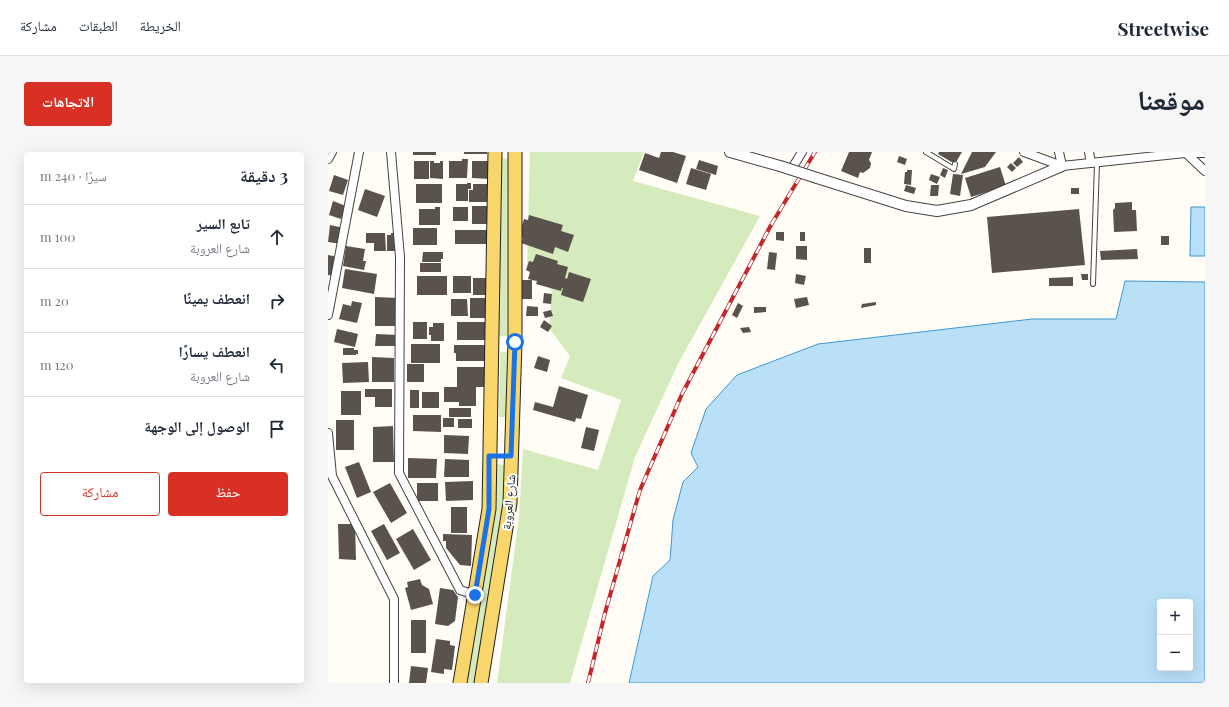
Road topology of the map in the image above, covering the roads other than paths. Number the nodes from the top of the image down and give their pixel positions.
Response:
1 (332, 152) edge
2 (359, 152) edge
3 (391, 152) edge
4 (496, 152) edge
5 (515, 152) edge
6 (730, 152) edge
7 (802, 152) edge
8 (926, 152) edge
9 (1024, 152) edge
10 (1059, 152) edge
11 (1089, 152) edge
12 (1185, 152) edge
13 (1205, 153) edge
14 (1131, 155) edge
15 (328, 159) edge
16 (1094, 163) junction
17 (955, 164) dead end
18 (1062, 166) junction
19 (792, 170) junction
20 (1205, 171) edge
21 (1093, 284) dead end
22 (328, 316) edge
23 (492, 340) junction
24 (515, 342) junction
25 (328, 433) edge
26 (489, 456) junction
27 (511, 456) junction
28 (475, 595) junction
29 (394, 683) edge
30 (460, 683) edge
31 (481, 683) edge

1 - 15 street
2 - 22 street
3 - 28 street
4 - 23 main road, شارع العروبة
5 - 24 main road, شارع العروبة
6 - 19 street, bridge
7 - 19 street
8 - 17 lane
9 - 18 street
10 - 18 street
11 - 16 street
12 - 13 street
12 - 14 street
12 - 20 street
14 - 16 street
16 - 18 street
16 - 21 lane
18 - 19 street, bridge
23 - 24 main road
23 - 26 main road, شارع العروبة
24 - 27 main road, شارع العروبة
25 - 29 street
26 - 27 main road
26 - 28 main road, شارع العروبة
27 - 31 main road, شارع العروبة
28 - 30 main road, شارع العروبة

